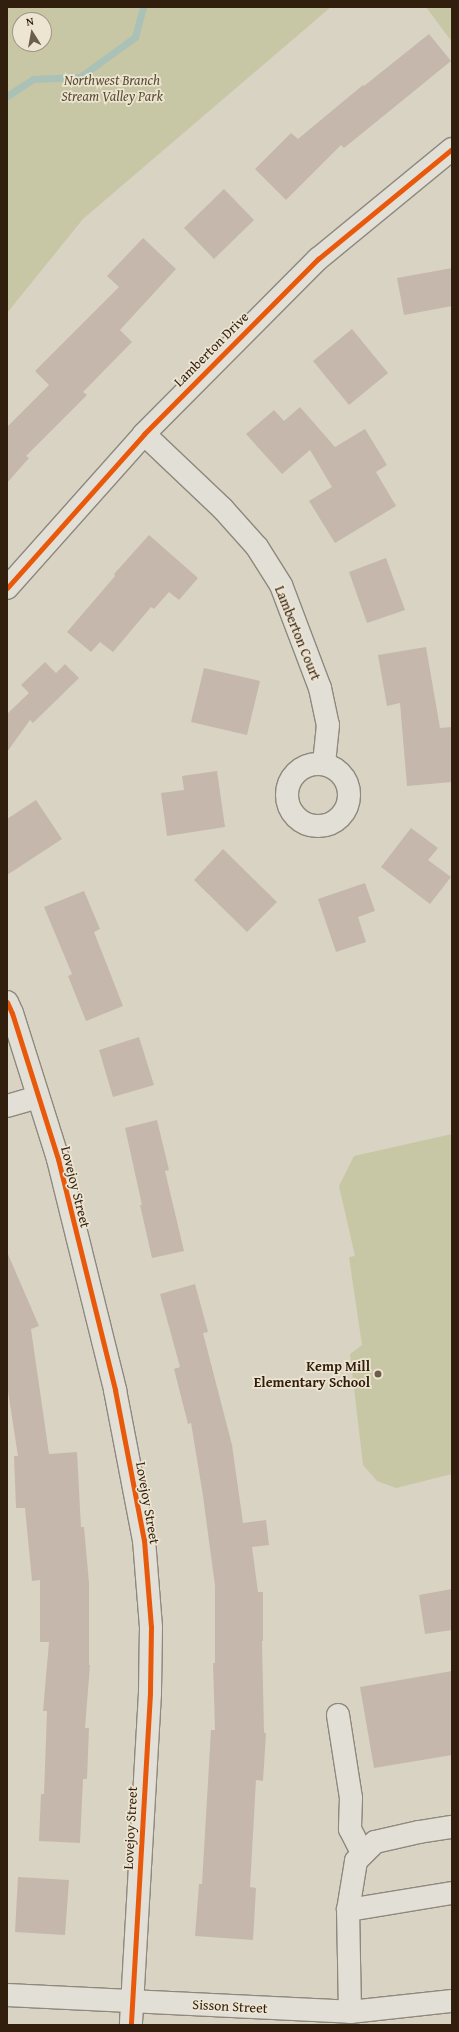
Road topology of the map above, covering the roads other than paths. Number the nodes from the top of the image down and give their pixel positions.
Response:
1 (452, 149) edge
2 (144, 434) junction
3 (7, 588) edge
4 (324, 764) dead end
5 (7, 1002) edge
6 (38, 1097) junction
7 (7, 1106) edge
8 (338, 1715) dead end
9 (452, 1827) edge
10 (363, 1854) junction
11 (452, 1893) edge
12 (348, 1910) junction
13 (7, 1994) edge
14 (452, 2001) edge
15 (133, 2002) junction
16 (350, 2012) junction
17 (405, 2016) edge
18 (131, 2025) edge

1 - 2 street, Lamberton Drive
2 - 3 street, Lamberton Drive
2 - 4 street, Lamberton Court
5 - 6 street, Lovejoy Street
6 - 7 street
6 - 15 street, Lovejoy Street
8 - 10 street
9 - 10 street
10 - 12 street
11 - 12 street
12 - 16 street
13 - 15 street, Sisson Street
14 - 17 street, Sisson Street
15 - 16 street, Sisson Street
15 - 18 street, Lovejoy Street
16 - 17 street, Sisson Street

